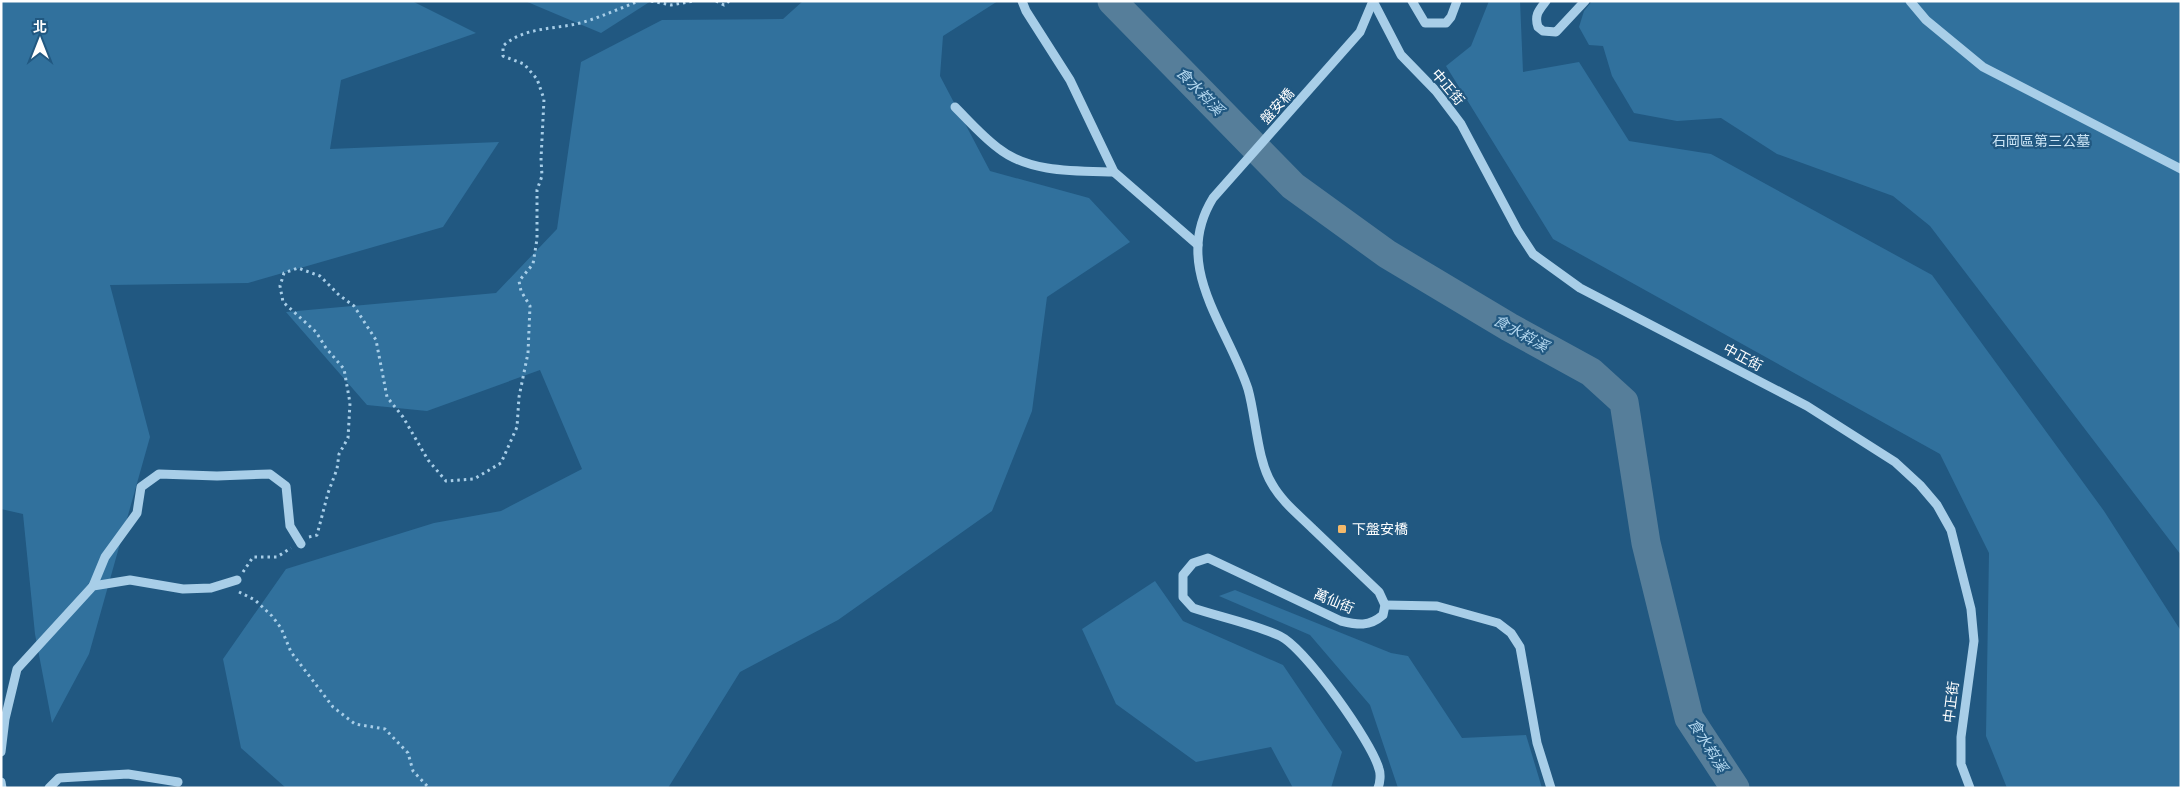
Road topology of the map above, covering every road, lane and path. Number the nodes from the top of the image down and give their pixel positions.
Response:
1 (639, 1) edge
2 (651, 1) edge
3 (694, 1) edge
4 (716, 1) edge
5 (729, 1) edge
6 (1022, 1) edge
7 (1373, 1) edge
8 (1412, 1) edge
9 (1456, 1) edge
10 (1546, 1) edge
11 (1585, 1) edge
12 (1910, 1) edge
13 (955, 108) dead end
14 (2181, 169) edge
15 (1114, 172) junction
16 (1198, 245) junction
17 (301, 544) junction
18 (237, 580) junction
19 (93, 586) junction
20 (1385, 606) junction
21 (1, 752) edge
22 (1, 782) edge
23 (178, 782) dead end
24 (2, 788) edge
25 (49, 788) edge
26 (429, 788) edge
27 (1378, 788) edge
28 (1551, 788) edge
29 (1970, 788) edge

1 - 17 path
2 - 3 path
4 - 5 path
6 - 15 street
7 - 16 street, 盤安橋
7 - 29 street, 中正街
8 - 9 street
10 - 11 street
12 - 14 street
13 - 15 street
15 - 16 street
16 - 20 street
17 - 18 path
17 - 19 street
18 - 19 street
18 - 26 path
19 - 21 street
20 - 27 street, 萬仙街
20 - 28 street
22 - 24 street
23 - 25 street

